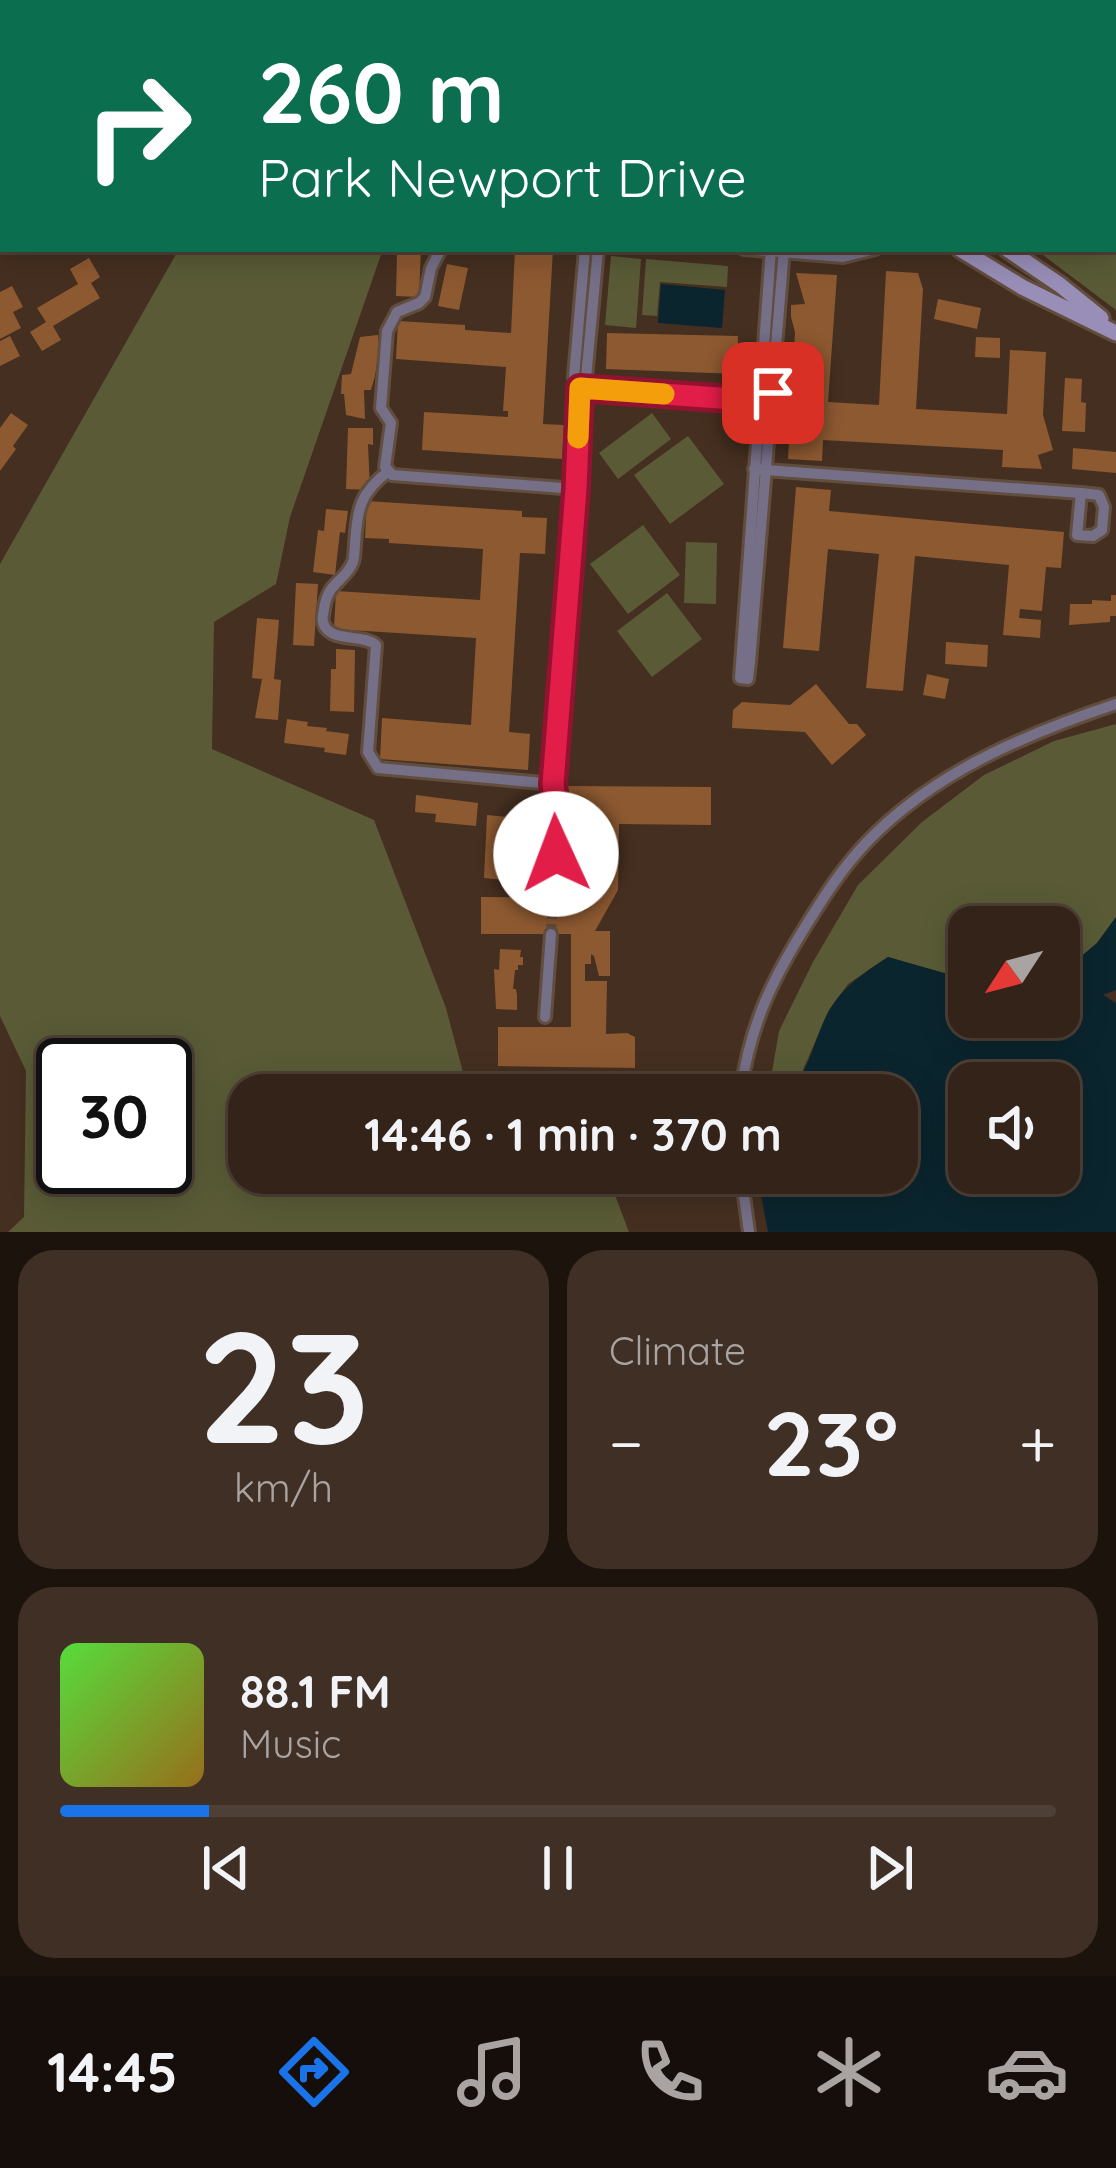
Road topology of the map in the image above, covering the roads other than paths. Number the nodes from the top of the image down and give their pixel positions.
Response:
1 (439, 252) edge
2 (585, 252) edge
3 (598, 252) edge
4 (777, 252) edge
5 (796, 252) edge
6 (863, 252) edge
7 (965, 252) edge
8 (1011, 252) edge
9 (1116, 331) edge
10 (580, 388) junction
11 (766, 401) junction
12 (760, 470) junction
13 (388, 471) junction
14 (576, 489) junction
15 (1081, 494) dead end
16 (1116, 704) edge
17 (553, 784) junction
18 (553, 898) tunnel mouth
19 (551, 934) tunnel mouth
20 (544, 1018) dead end
21 (744, 1074) edge
22 (743, 1194) edge
23 (748, 1232) edge

1 - 13 street
2 - 10 street
3 - 10 street
4 - 11 street
5 - 6 street
7 - 9 street
8 - 9 street
10 - 11 street
10 - 14 street
11 - 12 street
12 - 12 street
12 - 15 street
13 - 14 street
13 - 17 street
14 - 17 street
16 - 21 street
17 - 18 street
19 - 20 street
22 - 23 street

